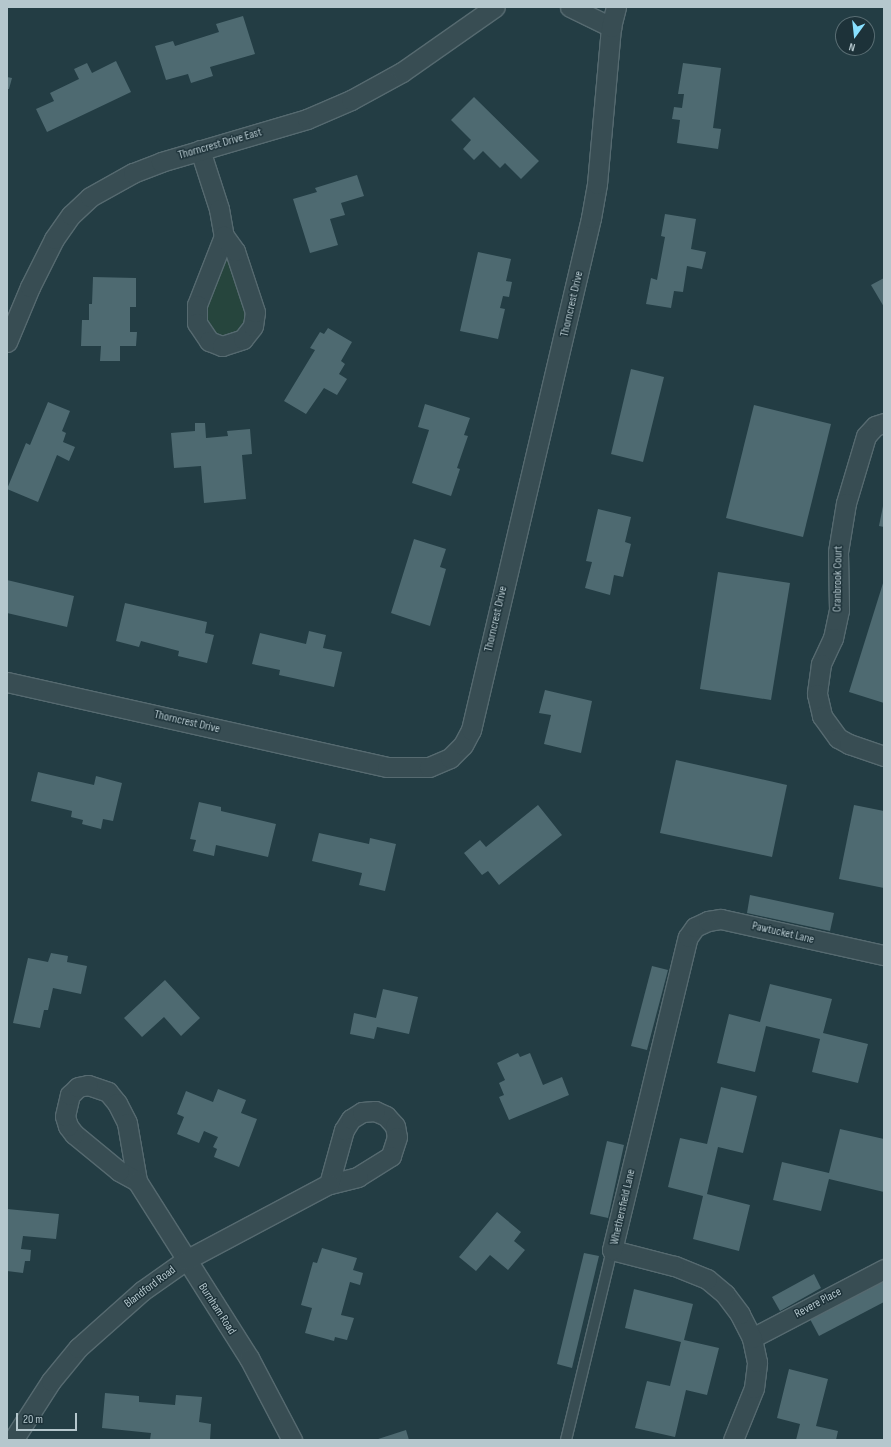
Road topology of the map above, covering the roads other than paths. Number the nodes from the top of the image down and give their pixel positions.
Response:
1 (495, 7) edge
2 (570, 7) edge
3 (616, 7) edge
4 (611, 27) junction
5 (200, 150) junction
6 (224, 236) junction
7 (7, 342) edge
8 (884, 423) edge
9 (7, 682) edge
10 (884, 756) edge
11 (688, 937) joint
12 (884, 955) edge
13 (137, 1180) junction
14 (328, 1184) dead end
15 (612, 1250) junction
16 (186, 1260) junction
17 (884, 1269) edge
18 (752, 1338) junction
19 (13, 1440) edge
20 (292, 1440) edge
21 (566, 1440) edge
22 (733, 1440) edge

1 - 5 street, Thorncrest Drive East
2 - 4 street
3 - 4 street, Thorncrest Drive
4 - 9 street, Thorncrest Drive
5 - 6 street
5 - 7 street, Thorncrest Drive East
6 - 6 street
8 - 10 street, Cranbrook Court
11 - 12 street, Pawtucket Lane
11 - 15 street, Whethersfield Lane
13 - 13 street
13 - 16 street, Burnham Road
14 - 16 street, Blandford Road
15 - 18 street, Whethersfield Lane
15 - 21 lane
16 - 19 street, Blandford Road
16 - 20 street, Burnham Road
17 - 18 street, Revere Place
18 - 22 street, Whethersfield Lane

